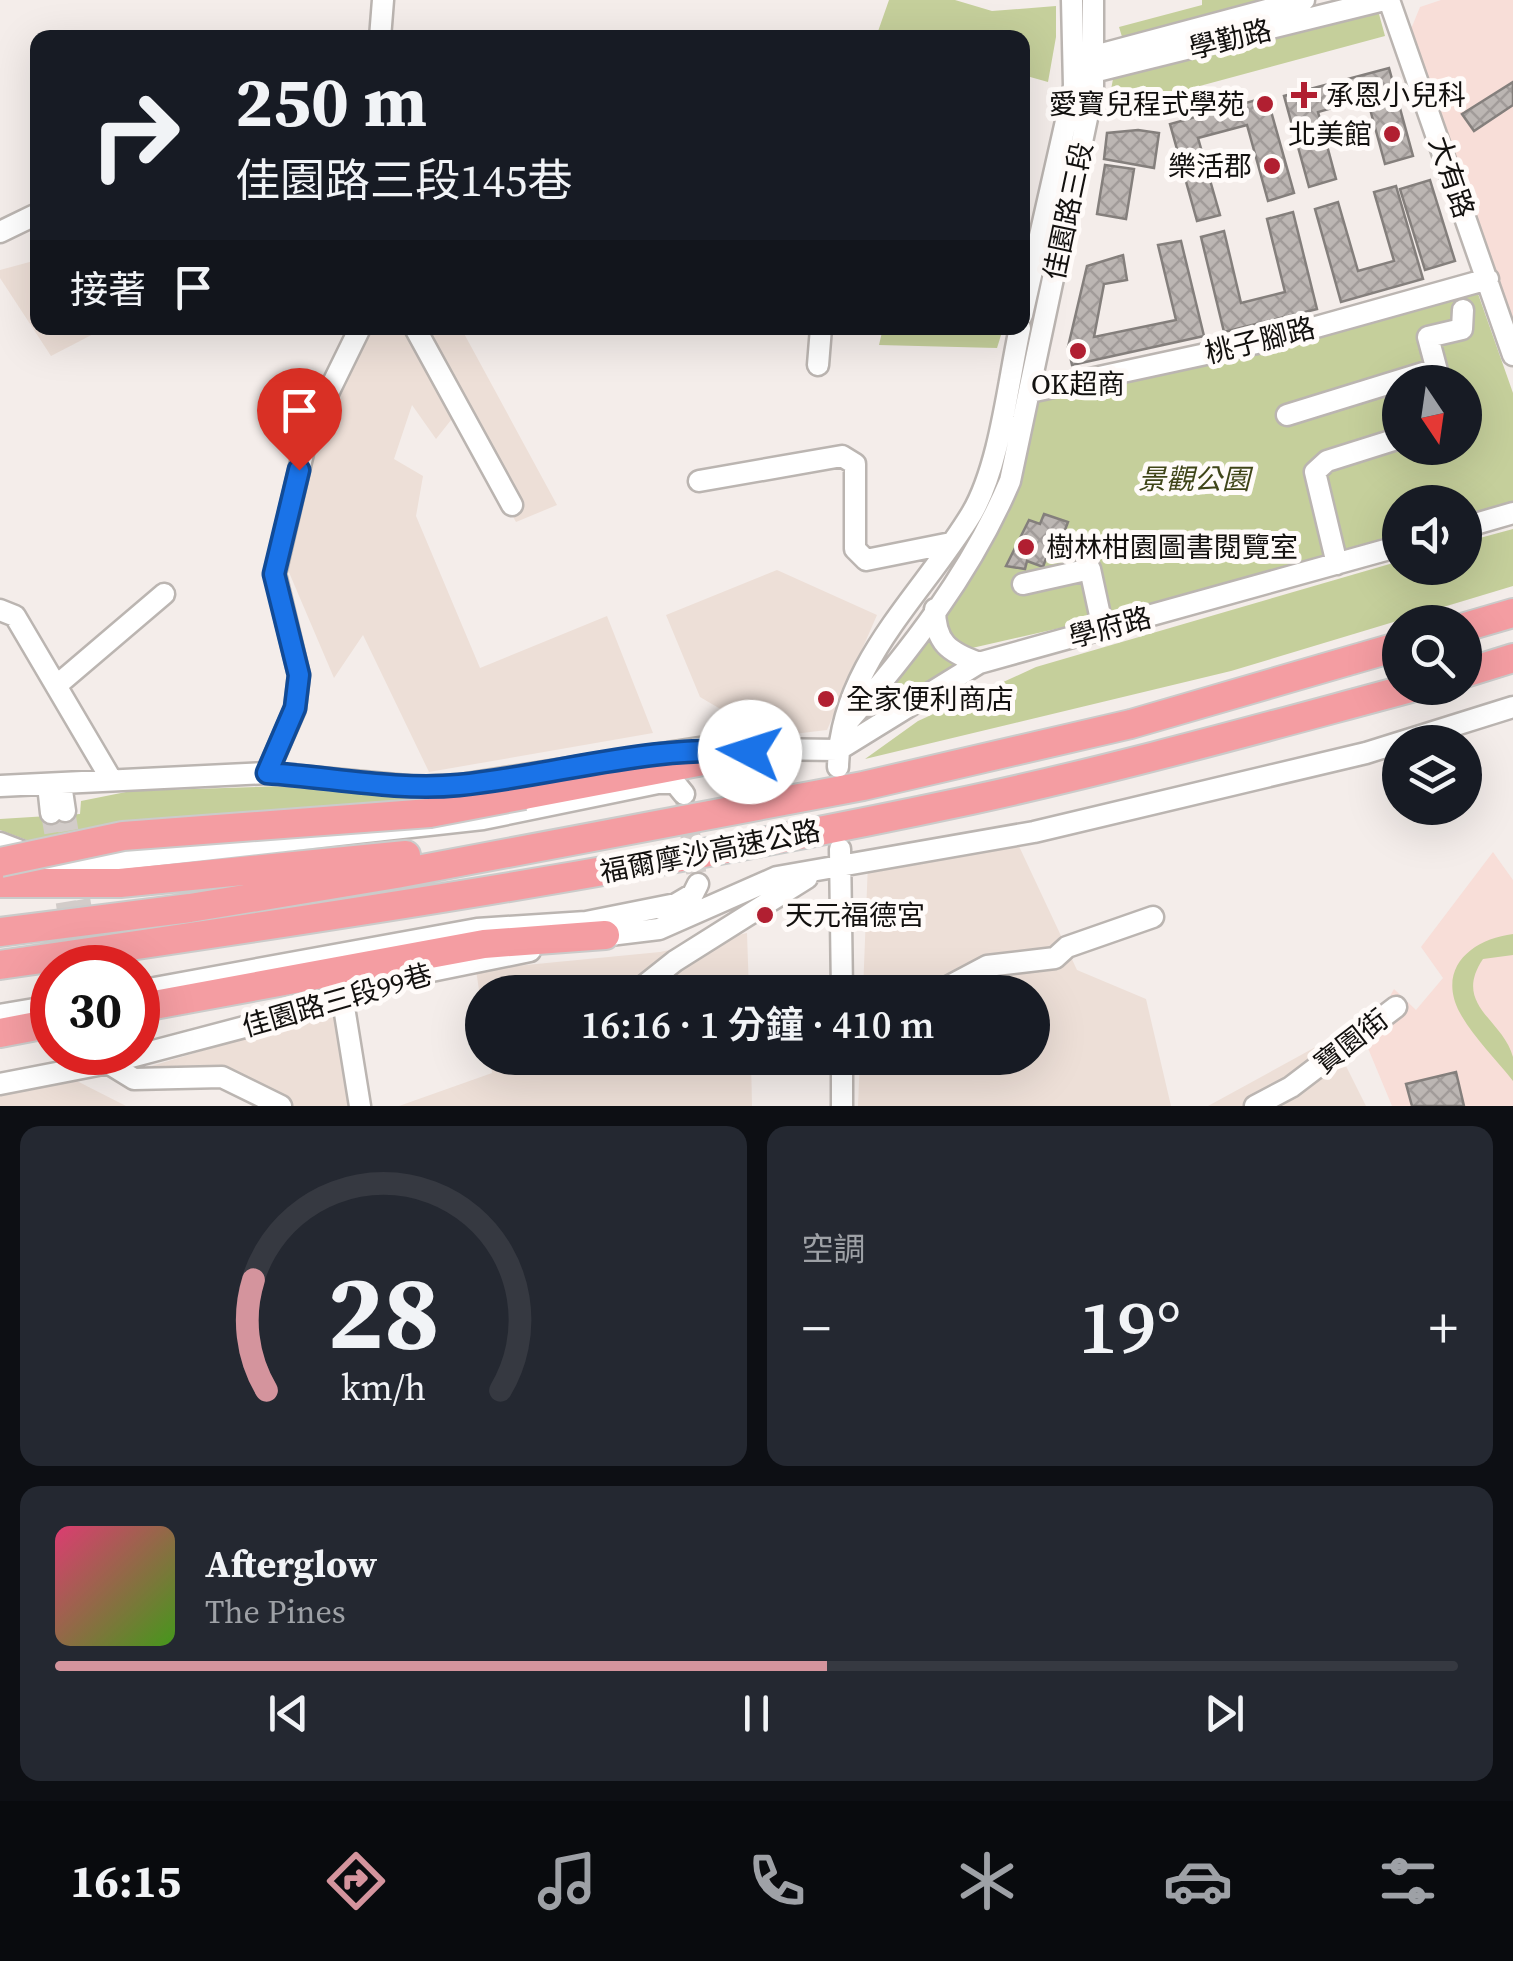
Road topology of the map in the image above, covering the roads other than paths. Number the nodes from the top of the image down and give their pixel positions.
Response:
1 (383, 0) edge
2 (1072, 0) edge
3 (1093, 0) edge
4 (1304, 0) edge
5 (1386, 0) edge
6 (381, 30) edge
7 (1085, 66) junction
8 (30, 217) edge
9 (0, 232) edge
10 (1031, 239) edge
11 (1488, 279) junction
12 (1462, 310) dead end
13 (357, 335) edge
14 (419, 335) edge
15 (820, 335) edge
16 (1018, 335) edge
17 (1513, 356) edge
18 (818, 364) dead end
19 (1435, 365) edge
20 (1382, 390) edge
21 (1030, 392) junction
22 (1287, 415) dead end
23 (1382, 444) edge
24 (699, 481) dead end
25 (512, 505) dead end
26 (1513, 514) edge
27 (1482, 522) edge
28 (951, 543) junction
29 (1382, 551) edge
30 (1337, 564) junction
31 (1023, 584) dead end
32 (164, 594) dead end
33 (935, 609) junction
34 (0, 610) edge
35 (1513, 613) edge
36 (1482, 622) edge
37 (1104, 630) junction
38 (1382, 651) edge
39 (1513, 658) edge
40 (979, 663) junction
41 (1482, 668) edge
42 (56, 686) junction
43 (1382, 695) edge
44 (1513, 707) edge
45 (844, 726) junction
46 (750, 752) junction
47 (838, 759) junction
48 (267, 773) junction
49 (111, 779) junction
50 (54, 784) junction
51 (0, 786) edge
52 (684, 794) dead end
53 (58, 812) tunnel mouth
54 (645, 826) junction
55 (0, 843) edge
56 (840, 856) junction
57 (0, 862) edge
58 (0, 883) edge
59 (698, 884) dead end
60 (485, 893) junction
61 (1152, 918) dead end
62 (0, 932) edge
63 (605, 934) junction
64 (160, 954) edge
65 (0, 966) edge
66 (657, 975) edge
67 (842, 975) edge
68 (971, 975) edge
69 (30, 978) edge
70 (0, 984) edge
71 (160, 988) edge
72 (343, 1001) junction
73 (160, 1004) edge
74 (1396, 1007) dead end
75 (30, 1010) edge
76 (0, 1015) edge
77 (30, 1027) edge
78 (0, 1033) edge
79 (160, 1044) edge
80 (35, 1075) edge
81 (128, 1075) edge
82 (842, 1075) edge
83 (0, 1084) edge
84 (281, 1106) edge
85 (360, 1106) edge
86 (842, 1106) edge
87 (1255, 1106) edge

1 - 6 street
2 - 7 street, 佳園路三段
3 - 7 street, 佳園路三段
4 - 7 street, 學勤路
5 - 7 street, 學勤路
5 - 11 street, 大有路
7 - 10 street, 佳園路三段
7 - 21 street, 佳園路三段
8 - 9 street
11 - 17 street, 大有路
11 - 21 street, 桃子腳路
12 - 19 street
13 - 48 street
14 - 25 street
15 - 18 street
16 - 28 street, 佳園路三段
20 - 22 street
21 - 33 street, 佳園路三段
23 - 30 street
24 - 28 street
26 - 27 street
28 - 45 street, 佳園路三段
29 - 30 street, 學府路
30 - 37 street, 學府路
31 - 37 street
32 - 42 street
33 - 40 street
33 - 45 street, 佳園路三段
34 - 42 street
35 - 36 highway
37 - 40 street, 學府路
38 - 54 highway, 福爾摩沙高速公路
39 - 41 highway
40 - 47 street, 學府路
42 - 49 street
43 - 60 highway, 福爾摩沙高速公路
44 - 56 street
45 - 47 street, 佳園路三段
46 - 47 street
46 - 48 street
46 - 57 highway, bridge
48 - 49 street
49 - 50 street
50 - 51 street
50 - 53 street
52 - 55 street
54 - 58 highway
54 - 62 highway, 福爾摩沙高速公路
56 - 63 street, 佳園路三段99巷
56 - 66 street
56 - 67 street
59 - 71 street
60 - 64 highway
60 - 65 highway, 福爾摩沙高速公路
61 - 68 street
63 - 72 street, 佳園路三段99巷
63 - 73 highway
69 - 70 highway
72 - 79 street, 佳園路三段99巷
72 - 85 street
74 - 87 street, 寶園街
75 - 76 street
77 - 78 highway
80 - 83 street, 佳園路三段99巷
81 - 84 street
82 - 86 street

